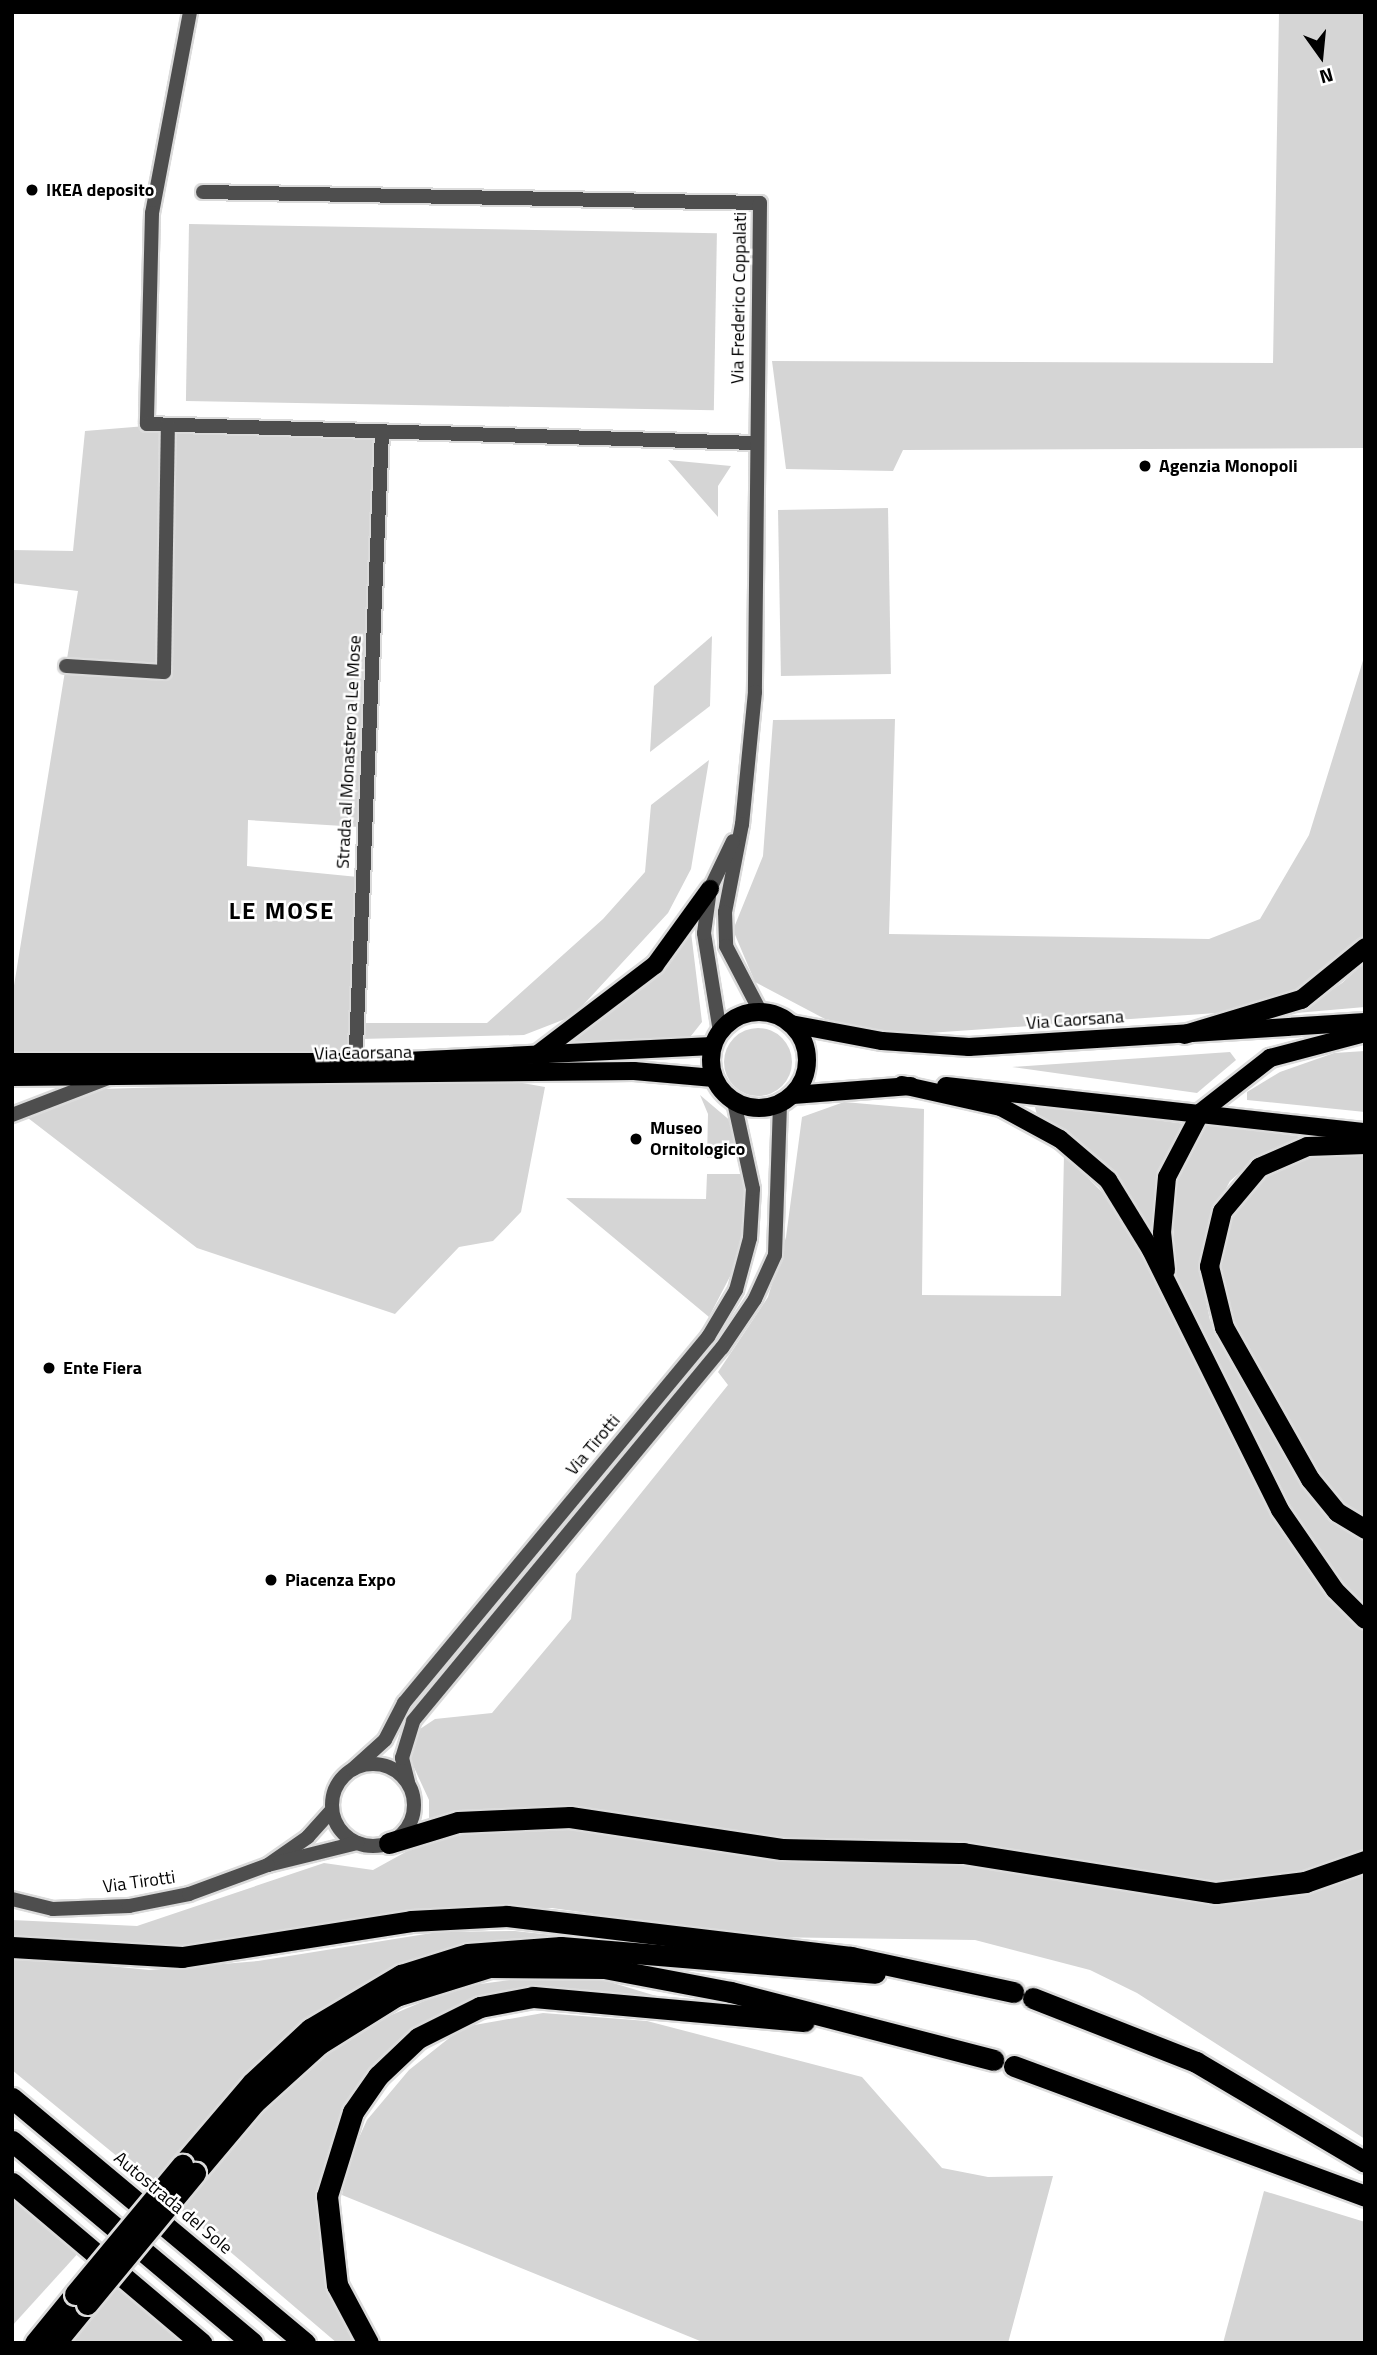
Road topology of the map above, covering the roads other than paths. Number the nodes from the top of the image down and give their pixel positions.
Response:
1 (190, 12) edge
2 (203, 192) dead end
3 (169, 425) junction
4 (382, 432) junction
5 (756, 443) junction
6 (66, 666) dead end
7 (742, 824) junction
8 (710, 889) junction
9 (1365, 947) edge
10 (761, 1013) junction
11 (1365, 1022) edge
12 (790, 1024) junction
13 (1365, 1033) edge
14 (1184, 1034) junction
15 (717, 1039) junction
16 (537, 1055) junction
17 (12, 1062) edge
18 (355, 1068) junction
19 (12, 1077) edge
20 (108, 1078) junction
21 (714, 1078) junction
22 (902, 1086) junction
23 (787, 1099) junction
24 (734, 1102) junction
25 (1201, 1112) junction
26 (12, 1115) edge
27 (1365, 1132) edge
28 (1365, 1144) edge
29 (1173, 1293) junction
30 (1365, 1528) edge
31 (1365, 1620) edge
32 (353, 1769) junction
33 (408, 1782) junction
34 (332, 1810) junction
35 (357, 1843) junction
36 (389, 1843) junction
37 (1365, 1861) edge
38 (268, 1864) junction
39 (12, 1899) edge
40 (12, 1947) edge
41 (929, 1976) junction
42 (853, 2024) junction
43 (993, 2060) dead end
44 (1014, 2066) dead end
45 (12, 2098) edge
46 (12, 2141) edge
47 (1365, 2162) edge
48 (189, 2169) junction
49 (12, 2183) edge
50 (1365, 2196) edge
51 (81, 2299) junction
52 (35, 2343) edge
53 (55, 2343) edge
54 (201, 2343) edge
55 (253, 2343) edge
56 (304, 2343) edge
57 (368, 2343) edge

1 - 3 street
2 - 5 street, Via Frederico Coppalati
3 - 4 street
3 - 6 street
4 - 5 street
4 - 18 street, Strada al Monastero a Le Mose
5 - 7 street, Via Frederico Coppalati
7 - 8 street, Via Frederico Coppalati
7 - 10 street, Via Frederico Coppalati
8 - 15 street, Via Frederico Coppalati
8 - 16 main road
9 - 14 highway
10 - 12 main road
10 - 15 main road
11 - 14 main road, Via Caorsana
12 - 14 main road, Via Caorsana
12 - 23 main road
13 - 25 main road
15 - 16 main road, Via Caorsana
15 - 21 main road
16 - 18 main road, Via Caorsana
17 - 18 main road, Via Caorsana
18 - 20 main road, Via Caorsana
18 - 21 main road, Via Caorsana
19 - 20 main road, Via Caorsana
20 - 26 street
21 - 24 main road
22 - 23 main road
22 - 25 main road
22 - 29 main road
23 - 24 main road
23 - 33 street, Via Tirotti
24 - 32 street, Via Tirotti
25 - 27 main road
25 - 29 main road
28 - 30 highway
29 - 31 main road
32 - 33 street
32 - 34 street
33 - 36 street
34 - 35 street
34 - 38 street, Via Tirotti
35 - 36 street
35 - 38 street, Via Tirotti
36 - 37 highway
38 - 39 street, Via Tirotti
40 - 41 highway
41 - 47 highway
41 - 48 highway
42 - 43 highway
42 - 48 highway
42 - 57 highway
44 - 50 highway
45 - 56 highway, Autostrada del Sole
46 - 55 highway
48 - 51 highway, bridge
49 - 54 highway
51 - 52 highway
51 - 53 highway

